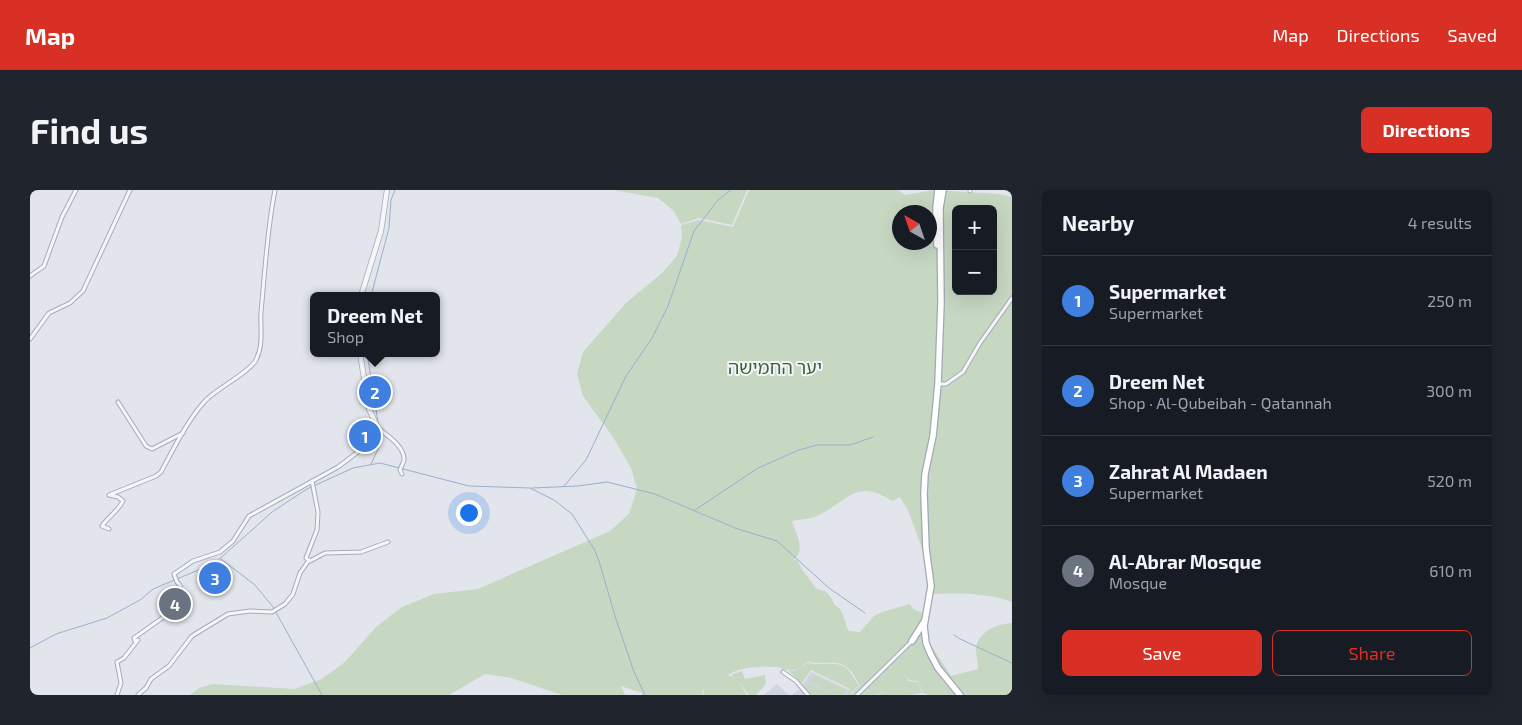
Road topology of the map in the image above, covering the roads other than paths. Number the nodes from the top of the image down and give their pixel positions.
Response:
1 (76, 190) edge
2 (130, 190) edge
3 (275, 190) edge
4 (387, 190) edge
5 (938, 190) edge
6 (943, 190) edge
7 (30, 276) edge
8 (362, 292) edge
9 (941, 292) junction
10 (1012, 298) edge
11 (30, 340) edge
12 (361, 357) edge
13 (938, 384) junction
14 (118, 402) dead end
15 (378, 428) junction
16 (183, 433) junction
17 (402, 474) dead end
18 (312, 481) junction
19 (109, 529) dead end
20 (388, 542) dead end
21 (308, 560) junction
22 (180, 592) junction
23 (165, 616) junction
24 (926, 618) junction
25 (925, 634) junction
26 (912, 641) junction
27 (783, 672) dead end
28 (117, 695) edge
29 (138, 695) edge
30 (808, 695) edge
31 (857, 695) edge
32 (960, 695) edge

1 - 7 street
2 - 11 street
3 - 16 street
4 - 8 street
5 - 9 main road
6 - 9 main road
9 - 13 main road
10 - 13 street
12 - 15 street
13 - 24 main road
14 - 16 street
15 - 17 street
15 - 18 street
16 - 19 street
18 - 21 street
18 - 22 street
20 - 21 street
21 - 29 street
22 - 23 street
22 - 23 street
23 - 28 street
24 - 25 main road
24 - 26 main road
25 - 26 street
25 - 32 main road
26 - 31 street
27 - 30 street

